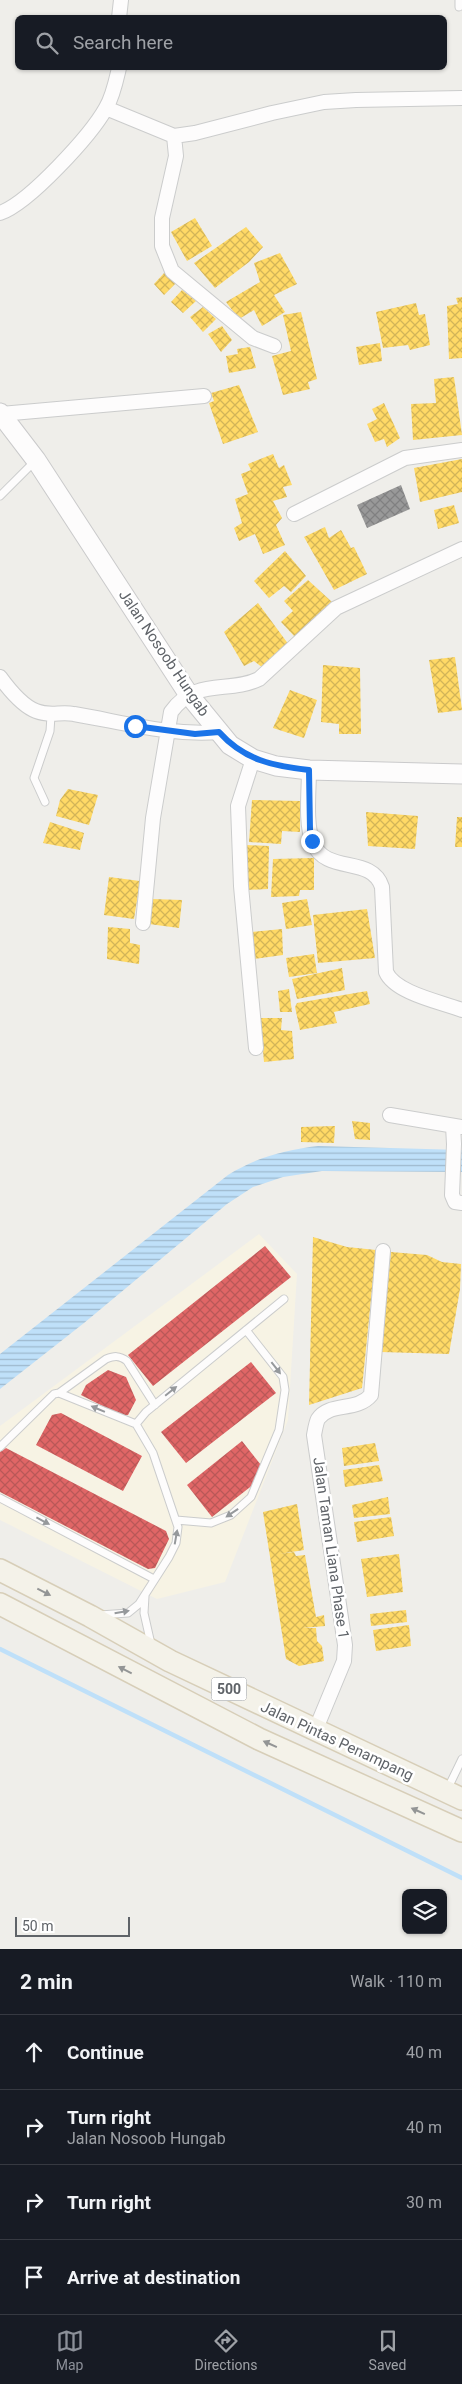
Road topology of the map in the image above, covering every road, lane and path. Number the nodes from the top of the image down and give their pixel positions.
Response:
1 (121, 0) edge
2 (119, 15) edge
3 (118, 70) edge
4 (462, 98) edge
5 (106, 108) junction
6 (174, 136) junction
7 (0, 213) edge
8 (274, 346) dead end
9 (204, 396) dead end
10 (0, 413) edge
11 (462, 450) edge
12 (36, 460) junction
13 (0, 496) edge
14 (294, 514) dead end
15 (462, 549) edge
16 (0, 677) edge
17 (189, 695) junction
18 (51, 716) junction
19 (168, 731) junction
20 (219, 732) junction
21 (253, 759) junction
22 (309, 770) junction
23 (462, 774) edge
24 (45, 802) dead end
25 (143, 923) dead end
26 (462, 1010) edge
27 (256, 1048) dead end
28 (390, 1115) dead end
29 (457, 1127) edge
30 (462, 1203) edge
31 (383, 1251) dead end
32 (284, 1299) dead end
33 (246, 1330) junction
34 (59, 1392) junction
35 (155, 1405) junction
36 (136, 1424) junction
37 (0, 1447) edge
38 (0, 1498) edge
39 (176, 1520) junction
40 (0, 1570) edge
41 (154, 1580) junction
42 (146, 1593) junction
43 (0, 1604) edge
44 (90, 1616) junction
45 (170, 1661) junction
46 (315, 1731) junction
47 (462, 1759) edge
48 (454, 1796) edge
49 (462, 1831) edge

1 - 2 street
3 - 5 street
4 - 6 street
5 - 6 street
5 - 7 street
6 - 8 street
9 - 10 street
10 - 12 main road, Jalan Nosoob Hungab
11 - 14 street
12 - 13 lane
12 - 17 main road, Jalan Nosoob Hungab
15 - 17 street
16 - 18 street
17 - 19 street
17 - 20 main road, Jalan Nosoob Hungab
18 - 19 street
18 - 24 lane
19 - 20 street
19 - 25 street
20 - 21 main road, Jalan Nosoob Hungab
21 - 22 main road, Jalan Nosoob Hungab
21 - 27 street
22 - 23 main road, Jalan Nosoob Hungab
22 - 26 street
28 - 29 street
29 - 30 street
31 - 46 street, Jalan Taman Liana Phase 1
32 - 33 lane
35 -> 33 lane
33 -> 39 lane
34 - 35 lane
36 -> 34 lane
34 - 37 lane
35 - 36 lane
36 - 39 lane
38 -> 41 lane
41 -> 39 lane
40 -> 44 main road, Jalan Pintas Penampang / 500
41 - 42 lane
44 -> 42 lane
42 - 45 lane
49 -> 43 main road, Jalan Pintas Penampang / 500
44 - 45 main road, Jalan Pintas Penampang / 500
45 - 46 main road, Jalan Pintas Penampang / 500
46 - 48 main road, Jalan Pintas Penampang / 500
47 - 48 lane

